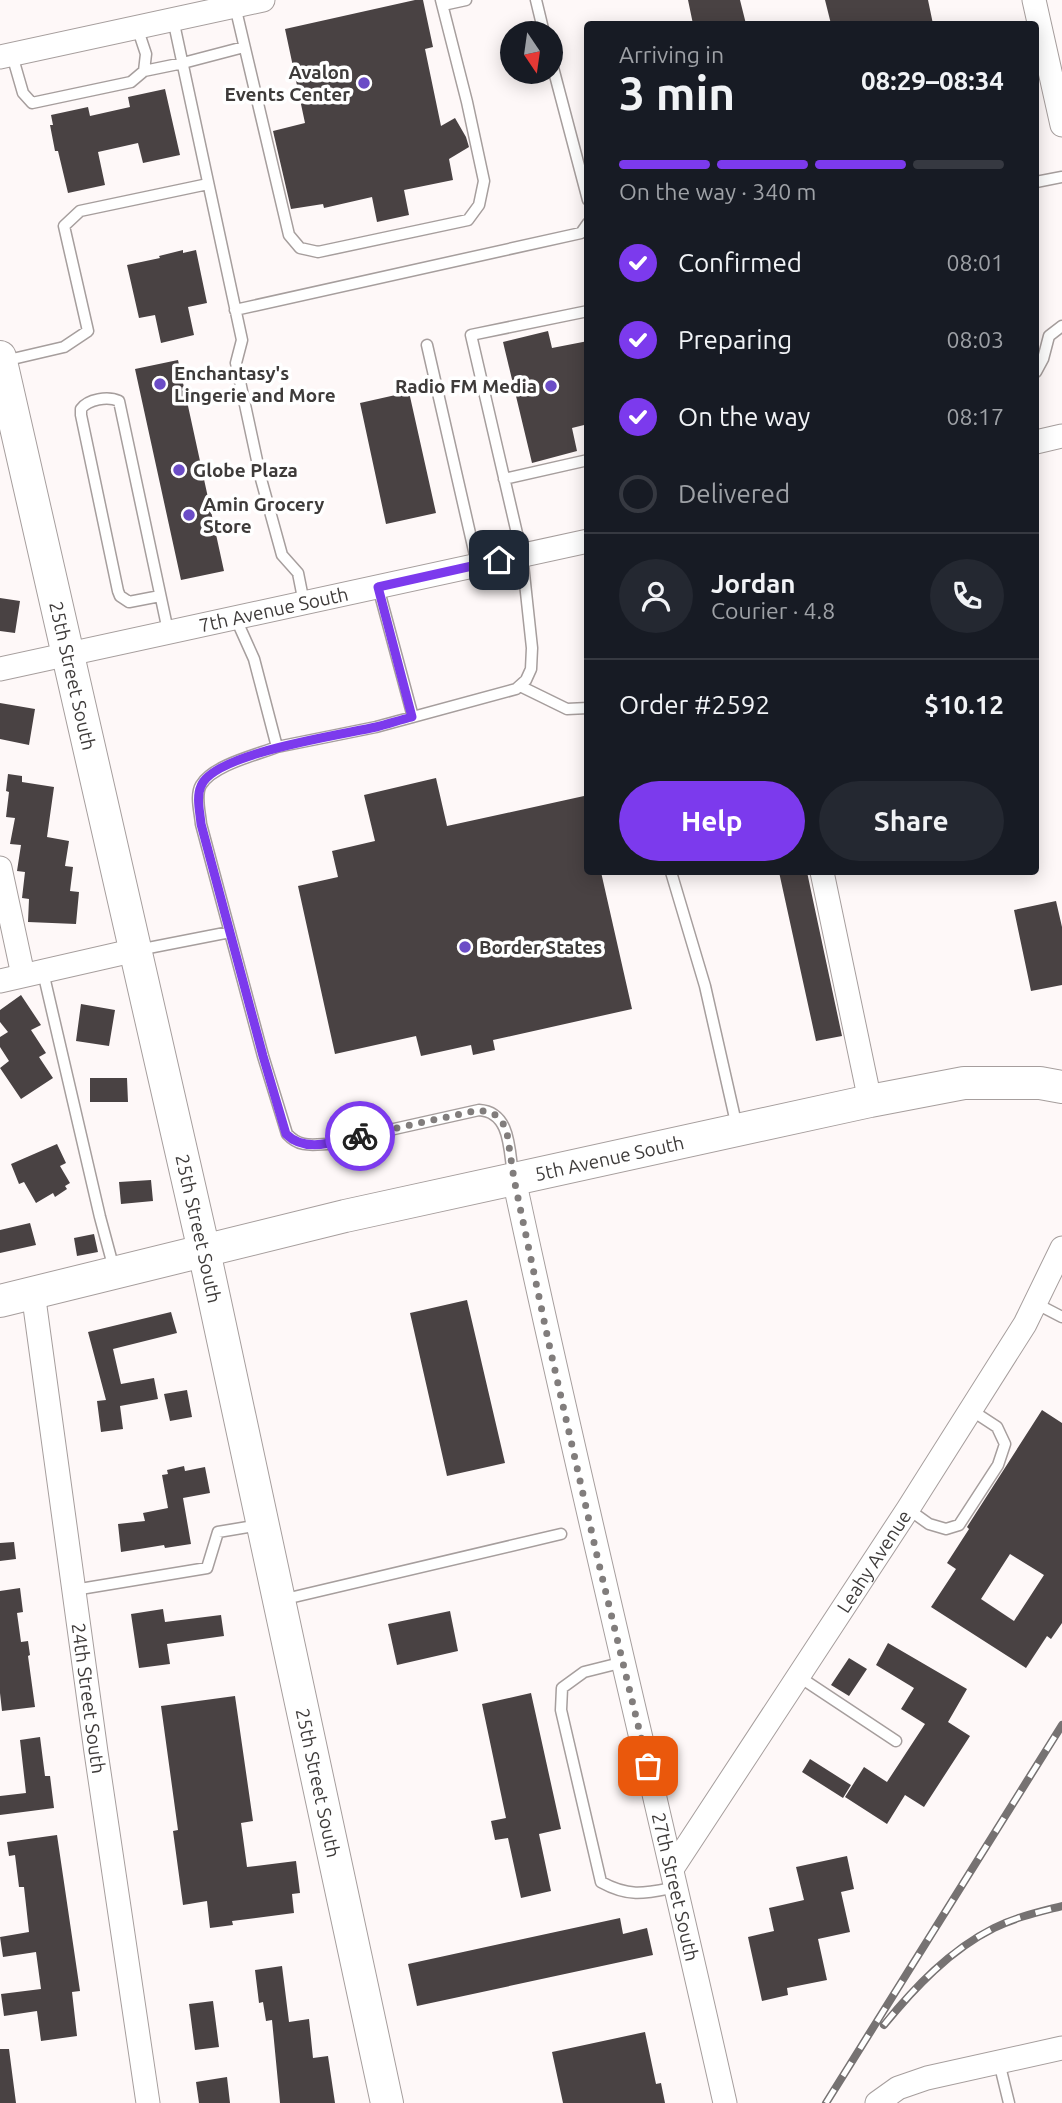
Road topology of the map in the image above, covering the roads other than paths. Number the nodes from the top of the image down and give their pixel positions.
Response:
1 (263, 0) edge
2 (466, 0) edge
3 (536, 0) edge
4 (1036, 1) edge
5 (442, 2) edge
6 (235, 6) junction
7 (173, 19) junction
8 (541, 21) edge
9 (137, 27) junction
10 (244, 47) junction
11 (6, 56) edge
12 (183, 63) junction
13 (144, 71) junction
14 (557, 84) edge
15 (1062, 125) edge
16 (1062, 177) edge
17 (1039, 181) edge
18 (208, 184) junction
19 (584, 185) edge
20 (584, 230) edge
21 (235, 310) junction
22 (584, 312) edge
23 (1062, 326) edge
24 (427, 345) dead end
25 (0, 360) edge
26 (1039, 366) edge
27 (1062, 436) edge
28 (1039, 441) edge
29 (584, 461) edge
30 (504, 479) junction
31 (584, 542) edge
32 (522, 555) junction
33 (477, 565) junction
34 (378, 587) junction
35 (160, 596) junction
36 (304, 603) junction
37 (236, 619) junction
38 (168, 632) junction
39 (68, 654) junction
40 (0, 669) edge
41 (520, 686) junction
42 (584, 708) edge
43 (412, 717) junction
44 (277, 747) junction
45 (0, 868) edge
46 (672, 875) edge
47 (823, 875) edge
48 (230, 932) junction
49 (136, 950) junction
50 (33, 973) junction
51 (0, 981) edge
52 (1062, 1087) edge
53 (870, 1101) junction
54 (738, 1130) junction
55 (514, 1179) junction
56 (1062, 1248) edge
57 (204, 1251) junction
58 (115, 1272) junction
59 (33, 1292) junction
60 (0, 1301) edge
61 (1035, 1303) junction
62 (1062, 1317) edge
63 (971, 1410) junction
64 (908, 1509) junction
65 (262, 1524) junction
66 (561, 1534) dead end
67 (74, 1590) junction
68 (278, 1600) junction
69 (624, 1662) junction
70 (798, 1676) junction
71 (896, 1741) dead end
72 (674, 1878) junction
73 (1062, 2048) edge
74 (999, 2062) junction
75 (148, 2103) edge
76 (387, 2103) edge
77 (724, 2103) edge
78 (877, 2103) edge
79 (1009, 2103) edge

1 - 6 street
2 - 5 lane
3 - 8 lane
4 - 15 street
5 - 10 lane
6 - 7 street
6 - 10 lane
7 - 9 street
7 - 12 lane
9 - 11 street
9 - 13 lane
10 - 12 lane
11 - 13 lane
12 - 13 lane
12 - 18 lane
14 - 19 lane
16 - 17 lane
18 - 21 lane
18 - 25 lane
20 - 21 lane
21 - 36 lane
22 - 30 lane
23 - 26 lane
24 - 33 lane
25 - 39 main road, 25th Street South
27 - 28 street
29 - 30 lane
30 - 32 lane
31 - 32 street, 7th Avenue South
32 - 33 street, 7th Avenue South
32 - 41 lane
33 - 34 street, 7th Avenue South
34 - 36 street, 7th Avenue South
34 - 43 lane
35 - 35 lane
35 - 38 lane
36 - 37 street, 7th Avenue South
37 - 38 street, 7th Avenue South
37 - 44 lane
38 - 39 street, 7th Avenue South
39 - 40 street, 7th Avenue South
39 - 49 main road, 25th Street South
41 - 42 lane
41 - 43 lane
43 - 44 lane
44 - 48 lane
45 - 50 street
46 - 54 lane
47 - 53 street
48 - 49 lane
48 - 55 lane
49 - 50 street
49 - 57 main road, 25th Street South
50 - 51 street
50 - 58 lane
52 - 53 main road, 5th Avenue South
53 - 54 main road, 5th Avenue South
54 - 55 main road, 5th Avenue South
55 - 57 main road, 5th Avenue South
55 - 69 street, 27th Street South
56 - 61 street, Leahy Avenue
57 - 58 main road, 5th Avenue South
57 - 65 main road, 25th Street South
58 - 59 main road, 5th Avenue South
59 - 60 main road, 5th Avenue South
59 - 67 street, 24th Street South
61 - 62 lane
61 - 63 street, Leahy Avenue
63 - 64 street, Leahy Avenue
63 - 64 lane
64 - 70 street, Leahy Avenue
65 - 67 lane
65 - 68 main road, 25th Street South
66 - 68 lane
67 - 75 street, 24th Street South
68 - 76 main road, 25th Street South
69 - 72 street, 27th Street South
69 - 72 lane
70 - 71 lane
70 - 72 street, Leahy Avenue
72 - 77 street, 27th Street South
73 - 74 street
74 - 78 street
74 - 79 lane

